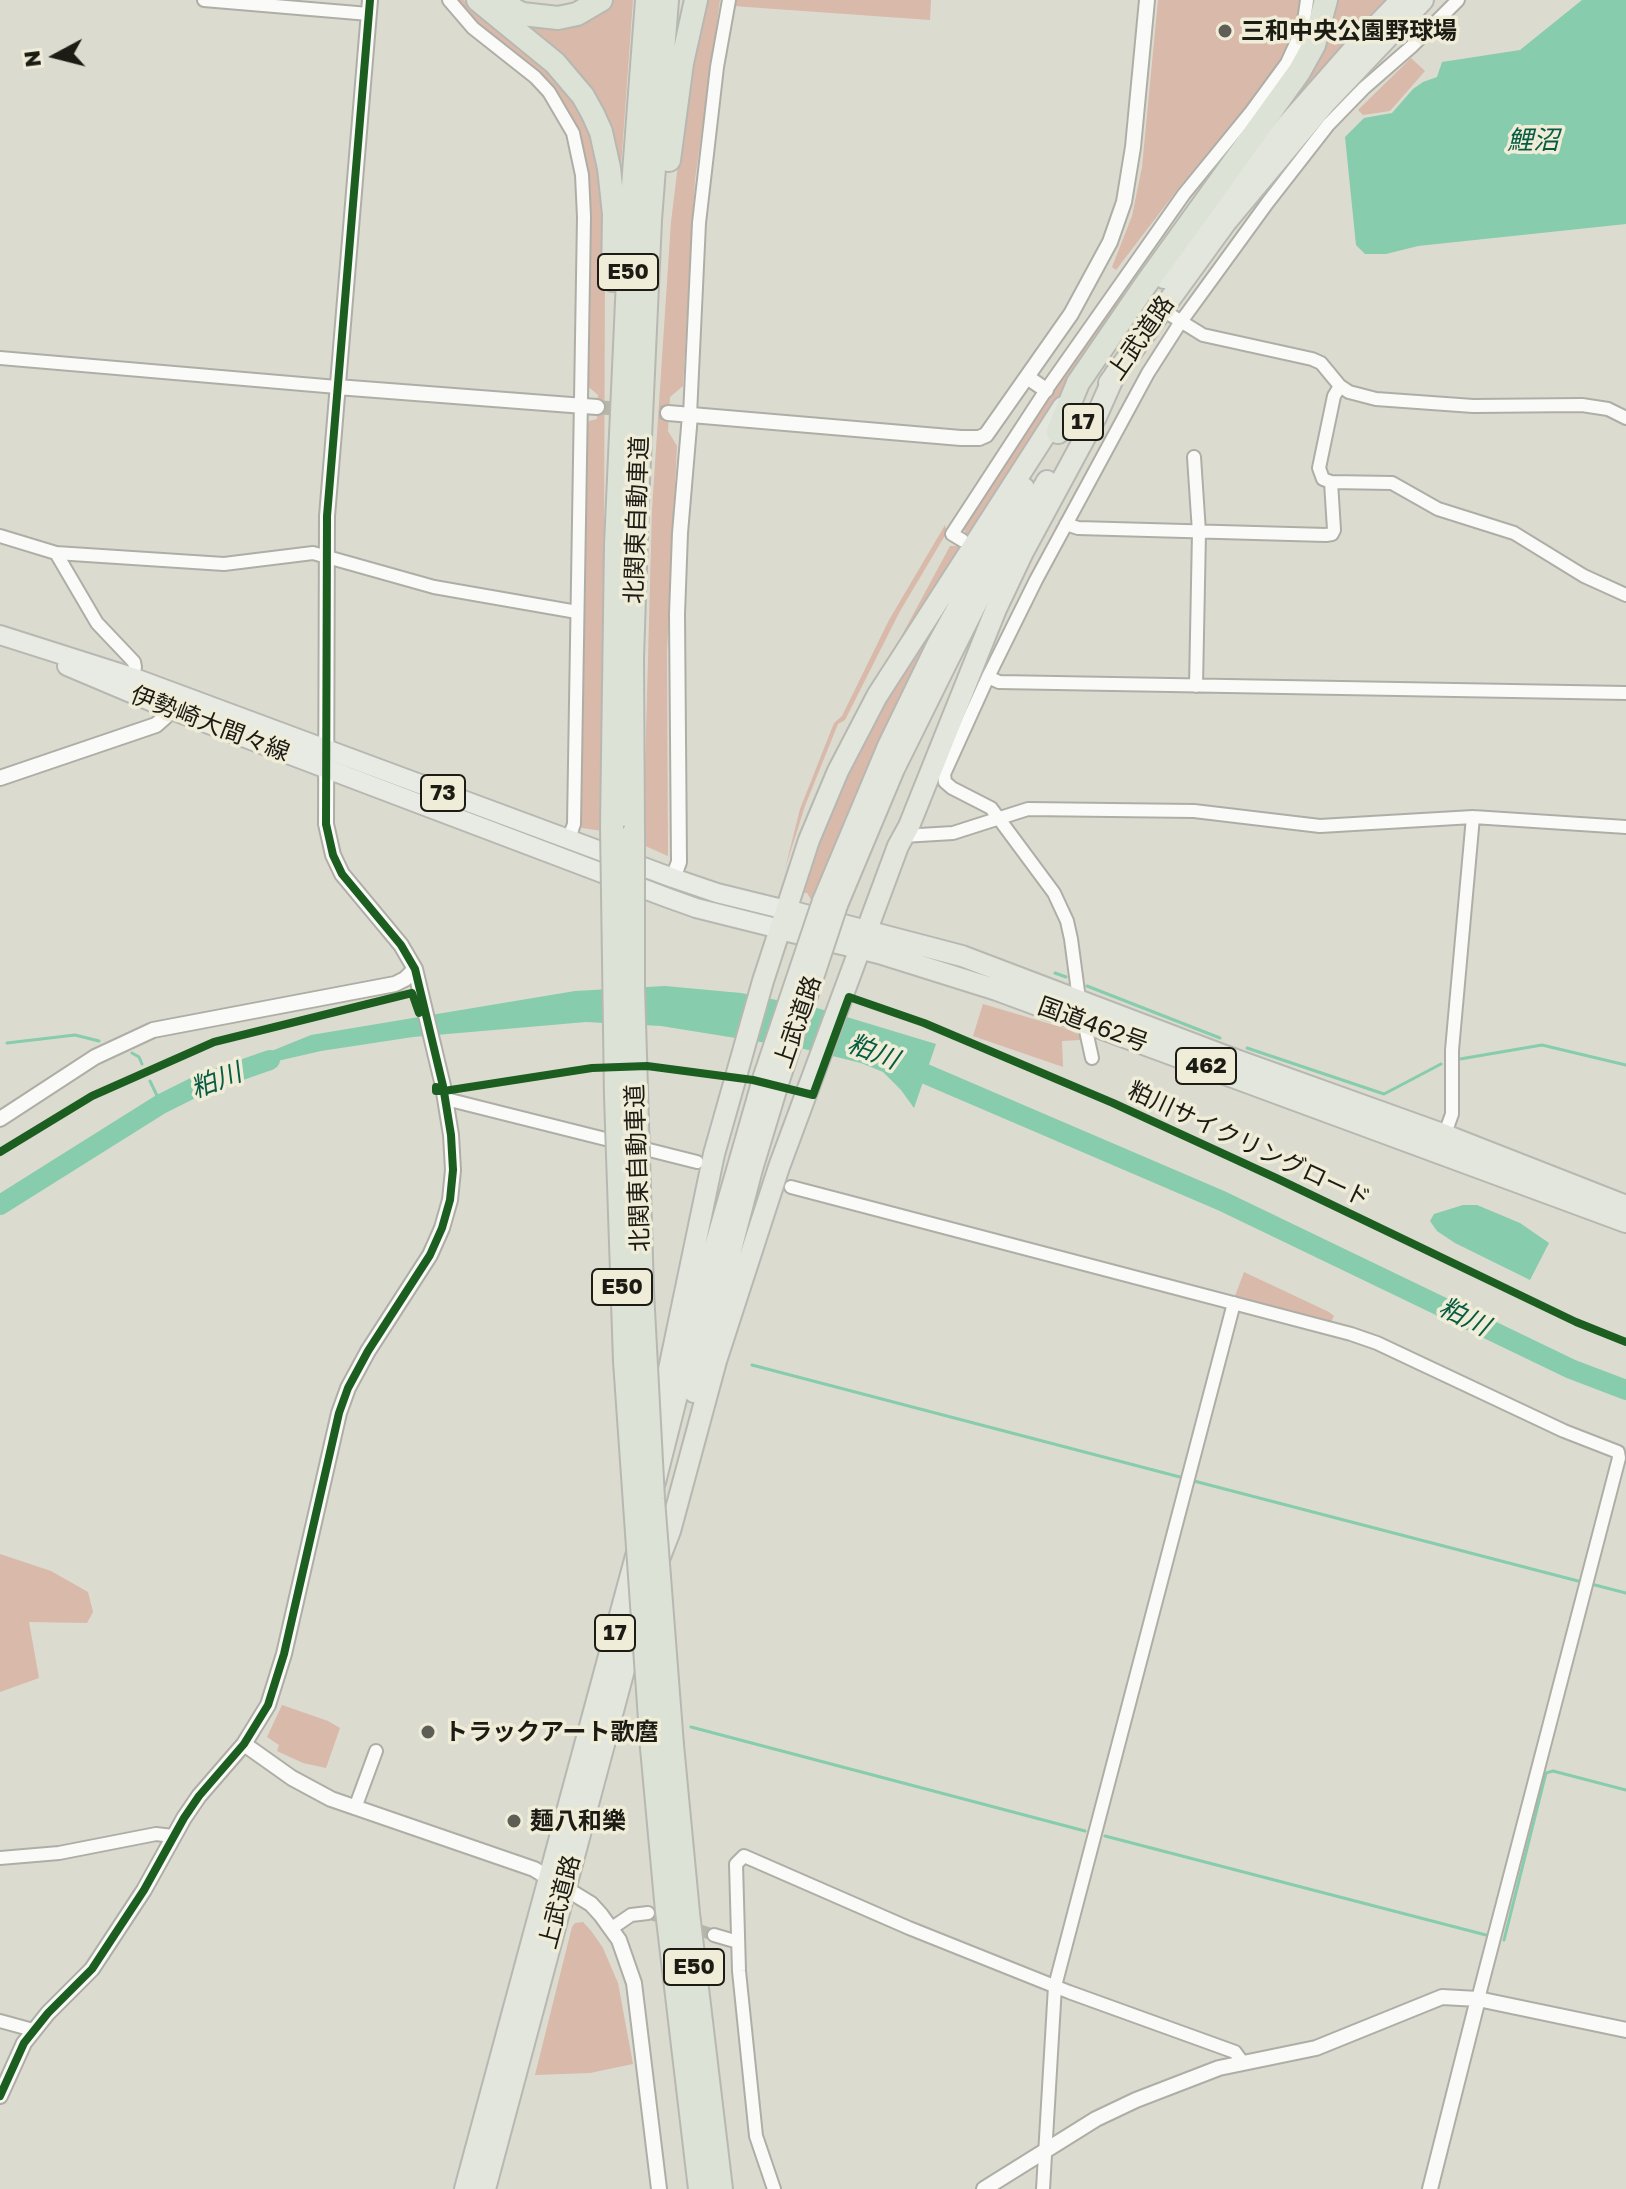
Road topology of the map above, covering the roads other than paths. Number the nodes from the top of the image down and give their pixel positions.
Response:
1 (204, 0) edge
2 (449, 0) edge
3 (478, 0) edge
4 (496, 0) edge
5 (601, 0) edge
6 (647, 0) edge
7 (667, 0) edge
8 (696, 0) edge
9 (729, 0) edge
10 (1147, 0) edge
11 (1307, 0) edge
12 (1326, 0) edge
13 (1401, 0) edge
14 (1423, 0) edge
15 (1458, 0) edge
16 (370, 7) edge
17 (1124, 280) junction
18 (1134, 290) dead end
19 (1169, 314) dead end
20 (1180, 323) junction
21 (1116, 344) junction
22 (0, 358) edge
23 (1115, 374) junction
24 (1027, 377) junction
25 (1078, 383) junction
26 (1340, 386) junction
27 (337, 387) junction
28 (643, 388) junction
29 (1046, 390) junction
30 (580, 405) junction
31 (597, 407) tunnel mouth
32 (668, 413) tunnel mouth
33 (690, 415) junction
34 (1626, 418) edge
35 (1058, 432) junction
36 (1194, 457) dead end
37 (1331, 482) junction
38 (1066, 524) junction
39 (1199, 532) junction
40 (0, 536) edge
41 (962, 540) dead end
42 (616, 545) junction
43 (56, 553) junction
44 (326, 556) junction
45 (1626, 595) edge
46 (577, 612) junction
47 (3, 636) edge
48 (132, 677) junction
49 (988, 677) junction
50 (1196, 686) junction
51 (1626, 693) edge
52 (169, 709) junction
53 (325, 748) junction
54 (325, 769) junction
55 (0, 778) edge
56 (999, 817) junction
57 (1473, 817) junction
58 (1626, 827) edge
59 (623, 830) junction
60 (903, 836) junction
61 (568, 841) junction
62 (673, 878) junction
63 (830, 903) junction
64 (783, 920) junction
65 (863, 939) junction
66 (415, 969) junction
67 (1079, 999) junction
68 (1084, 1021) junction
69 (1092, 1058) dead end
70 (771, 1078) junction
71 (445, 1092) junction
72 (0, 1119) edge
73 (1442, 1143) junction
74 (697, 1162) dead end
75 (791, 1187) dead end
76 (1626, 1206) edge
77 (1626, 1222) edge
78 (1234, 1303) junction
79 (642, 1532) junction
80 (637, 1621) junction
81 (244, 1744) junction
82 (662, 1747) junction
83 (376, 1751) dead end
84 (355, 1808) junction
85 (173, 1836) junction
86 (0, 1858) edge
87 (557, 1883) junction
88 (648, 1913) tunnel mouth
89 (612, 1928) junction
90 (714, 1935) tunnel mouth
91 (738, 1942) junction
92 (1055, 1986) junction
93 (1478, 1999) junction
94 (0, 2021) edge
95 (33, 2030) junction
96 (1626, 2030) edge
97 (1243, 2063) junction
98 (0, 2096) edge
99 (1045, 2150) junction
100 (465, 2189) edge
101 (485, 2189) edge
102 (659, 2189) edge
103 (700, 2189) edge
104 (721, 2189) edge
105 (774, 2189) edge
106 (984, 2189) edge
107 (1043, 2189) edge
108 (1430, 2189) edge

1 - 16 street
2 - 30 street
3 - 42 highway
4 - 5 highway
6 - 42 highway, 北関東自動車道 / E50
7 - 28 highway, 北関東自動車道 / E50
8 - 28 highway
9 - 33 street
10 - 24 street
11 - 17 street
12 - 25 highway
13 - 21 highway, 上武道路 / 17
14 - 23 highway, 上武道路 / 17
15 - 20 street
16 - 27 street
17 - 18 street
17 - 29 street
19 - 20 street
20 - 26 street
20 - 38 street
21 - 25 highway
21 - 35 highway, 上武道路 / 17
22 - 27 street
23 - 60 highway
23 - 63 highway, 上武道路 / 17
24 - 29 street
24 - 33 street
25 - 35 highway
25 - 64 highway
26 - 34 street
26 - 37 street
27 - 30 street
27 - 44 street
28 - 59 highway, 北関東自動車道 / E50
29 - 41 street
30 - 31 street
30 - 46 street
32 - 33 street
33 - 62 street
35 - 63 highway, 上武道路 / 17
36 - 39 street
37 - 39 street
37 - 45 street
38 - 39 street
38 - 49 street
39 - 50 street
40 - 43 street
42 - 59 highway, 北関東自動車道 / E50
43 - 44 street
43 - 48 street
44 - 46 street
44 - 53 street
46 - 61 street
47 - 48 main road, 伊勢崎大間々線 / 73
47 - 52 main road, 伊勢崎大間々線 / 73
48 - 53 main road, 伊勢崎大間々線 / 73
49 - 50 street
49 - 56 street
50 - 51 street
52 - 54 main road, 伊勢崎大間々線 / 73
52 - 55 street
53 - 54 street
53 - 61 main road, 伊勢崎大間々線 / 73
54 - 64 main road, 伊勢崎大間々線 / 73
54 - 66 street
56 - 57 street
56 - 60 street
56 - 67 street
57 - 58 street
57 - 73 street
59 - 82 highway, 北関東自動車道 / E50, bridge
60 - 65 highway
61 - 62 main road, 伊勢崎大間々線 / 73
62 - 64 main road, 伊勢崎大間々線 / 73
63 - 70 highway, 上武道路 / 17, bridge
64 - 65 highway, 国道462号 / 462
64 - 79 highway
65 - 67 highway, 国道462号 / 462
65 - 68 highway, 国道462号 / 462
65 - 80 highway
66 - 71 street
66 - 72 street
67 - 68 street
67 - 73 highway, 国道462号 / 462
68 - 69 street
68 - 73 highway, 国道462号 / 462
70 - 79 highway, 上武道路 / 17
70 - 80 highway, 上武道路 / 17
71 - 74 street
71 - 81 street
73 - 76 highway, 国道462号 / 462
73 - 77 highway, 国道462号 / 462
75 - 78 street
78 - 92 street
78 - 93 street
79 - 87 highway, 上武道路 / 17
80 - 87 highway, 上武道路 / 17
81 - 84 street
81 - 85 street
82 - 103 highway, 北関東自動車道 / E50
82 - 104 highway, 北関東自動車道 / E50
83 - 84 street
84 - 87 street
85 - 86 street
85 - 95 street
87 - 89 street
87 - 100 highway, 上武道路 / 17
87 - 101 highway, 上武道路 / 17
88 - 89 street
89 - 102 street
90 - 91 street
91 - 92 street
91 - 105 street
92 - 97 street
92 - 99 street
93 - 96 street
93 - 97 street
93 - 108 street
94 - 95 street
95 - 98 street
97 - 99 street
99 - 106 street
99 - 107 street

